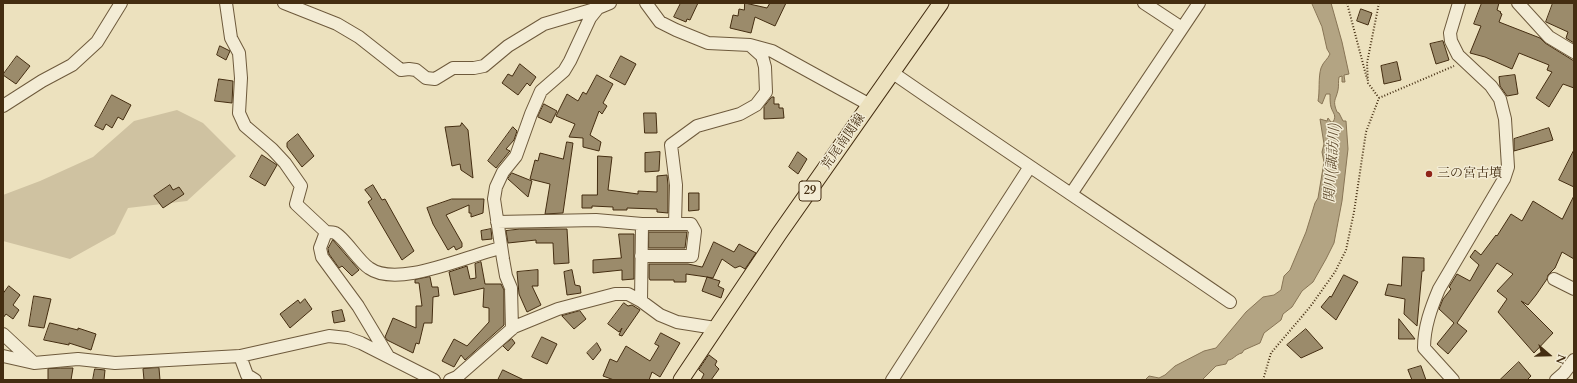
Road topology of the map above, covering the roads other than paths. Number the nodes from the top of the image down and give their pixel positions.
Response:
1 (121, 3) edge
2 (226, 3) edge
3 (284, 3) edge
4 (610, 3) edge
5 (646, 3) edge
6 (941, 3) edge
7 (1144, 3) edge
8 (1199, 3) edge
9 (1459, 3) edge
10 (1518, 3) edge
11 (598, 8) junction
12 (1182, 28) junction
13 (750, 45) junction
14 (1574, 52) edge
15 (893, 73) junction
16 (870, 104) junction
17 (3, 106) edge
18 (1029, 168) junction
19 (1071, 194) junction
20 (497, 222) junction
21 (642, 224) junction
22 (675, 224) junction
23 (326, 232) junction
24 (501, 248) junction
25 (641, 256) junction
26 (1554, 279) dead end
27 (1574, 289) edge
28 (641, 300) junction
29 (1230, 302) dead end
30 (512, 328) junction
31 (715, 328) junction
32 (3, 334) edge
33 (3, 356) edge
34 (240, 356) junction
35 (388, 356) junction
36 (1574, 360) edge
37 (34, 362) junction
38 (255, 380) edge
39 (434, 380) edge
40 (450, 380) edge
41 (681, 380) edge
42 (892, 380) edge
43 (1453, 380) edge
44 (1556, 380) edge

1 - 17 street
2 - 23 street
3 - 11 street
4 - 11 street
5 - 13 street
6 - 15 main road, 荒尾南関線 / 29
7 - 12 street
8 - 12 street
9 - 43 street
10 - 14 street
11 - 20 street
12 - 19 street
13 - 16 street
13 - 22 street
15 - 16 main road, 荒尾南関線 / 29
15 - 18 street
16 - 31 main road, 荒尾南関線 / 29
18 - 19 street
18 - 42 street
19 - 29 street
20 - 21 street
20 - 24 street
21 - 22 street
21 - 25 street
22 - 25 street
23 - 24 street
23 - 35 street
24 - 30 street
25 - 28 street
26 - 27 street
28 - 30 street
28 - 31 street
30 - 40 street
31 - 41 main road, 荒尾南関線 / 29
32 - 37 street
33 - 37 street
34 - 35 street
34 - 37 street
34 - 38 street
35 - 39 street
36 - 44 street

